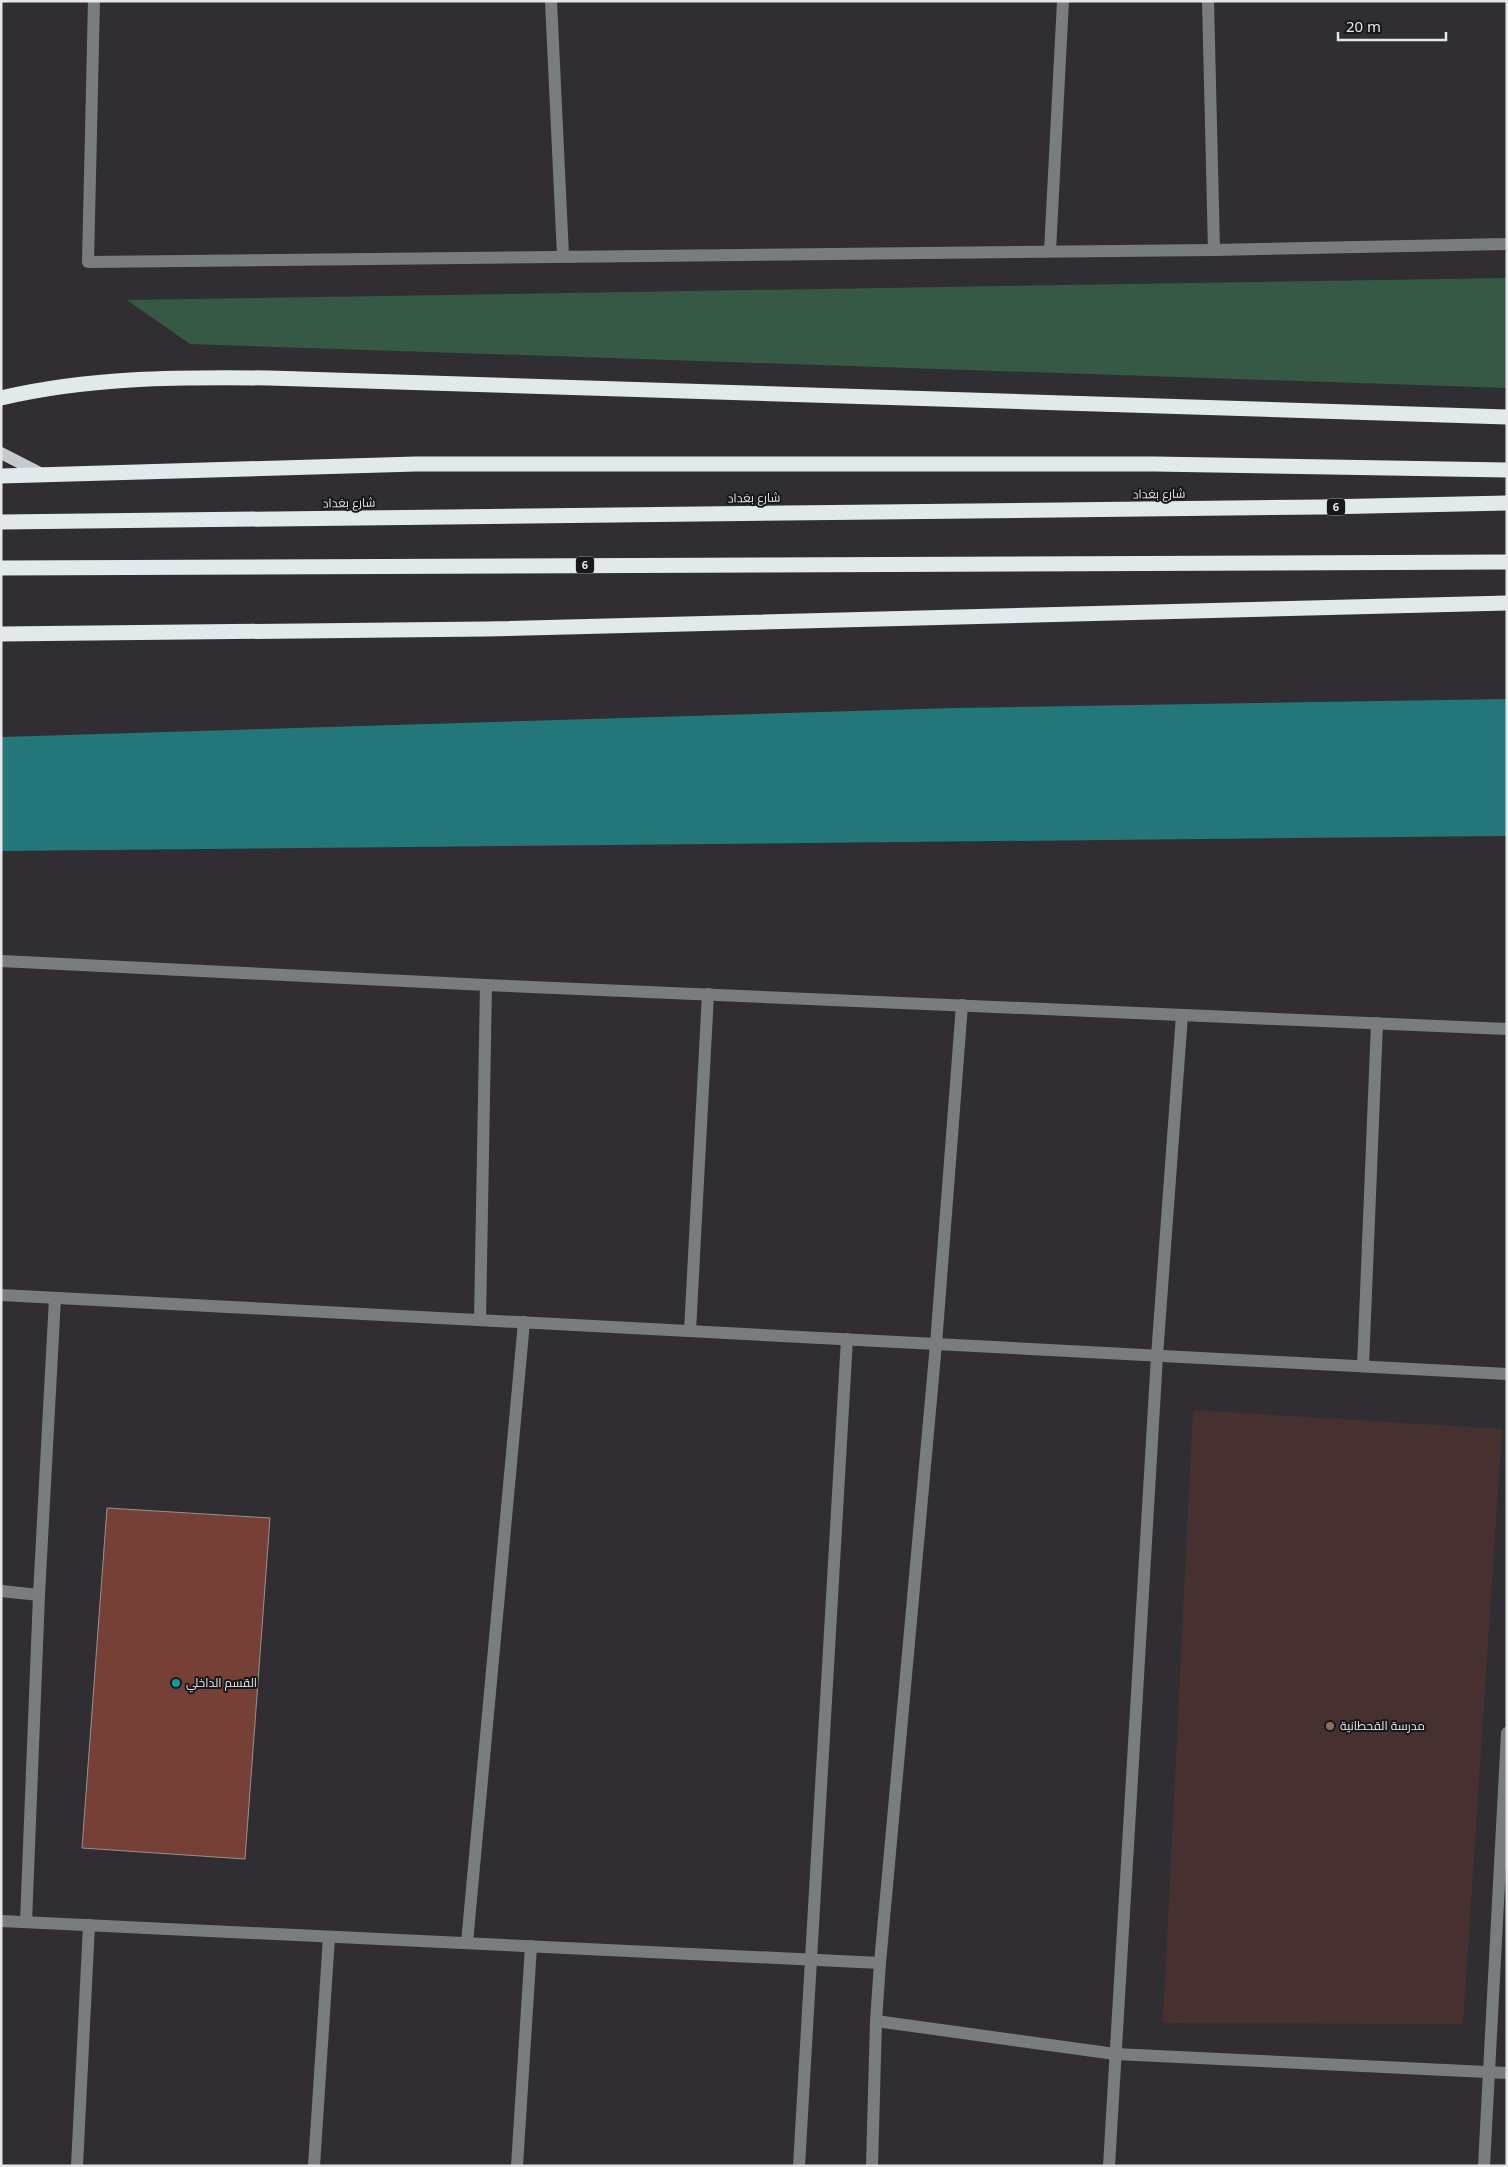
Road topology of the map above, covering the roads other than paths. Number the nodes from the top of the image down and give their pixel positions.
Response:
1 (94, 1) edge
2 (551, 1) edge
3 (1063, 1) edge
4 (1208, 1) edge
5 (1507, 244) edge
6 (1214, 250) junction
7 (1050, 251) junction
8 (563, 256) junction
9 (1, 398) edge
10 (1507, 417) edge
11 (1, 453) edge
12 (1507, 470) edge
13 (40, 473) junction
14 (1, 476) edge
15 (1507, 503) edge
16 (1, 522) edge
17 (1507, 562) edge
18 (1, 568) edge
19 (1507, 603) edge
20 (1, 634) edge
21 (1, 961) edge
22 (486, 985) junction
23 (708, 994) junction
24 (962, 1005) junction
25 (1182, 1015) junction
26 (1376, 1023) junction
27 (1507, 1029) edge
28 (1, 1295) edge
29 (55, 1298) junction
30 (480, 1320) junction
31 (524, 1322) junction
32 (690, 1331) junction
33 (847, 1339) junction
34 (936, 1344) junction
35 (1157, 1356) junction
36 (1363, 1366) junction
37 (1507, 1374) edge
38 (1, 1590) edge
39 (39, 1595) junction
40 (1507, 1733) edge
41 (1, 1921) edge
42 (26, 1922) junction
43 (90, 1925) junction
44 (329, 1936) junction
45 (467, 1943) junction
46 (531, 1946) junction
47 (810, 1959) junction
48 (880, 1963) junction
49 (876, 2021) junction
50 (1114, 2054) junction
51 (1489, 2072) junction
52 (1507, 2073) edge
53 (77, 2166) edge
54 (314, 2166) edge
55 (517, 2166) edge
56 (799, 2166) edge
57 (872, 2166) edge
58 (1109, 2166) edge
59 (1484, 2166) edge

1 - 8 street
2 - 8 street
3 - 7 street
4 - 6 street
5 - 6 street
6 - 7 street
7 - 8 street
9 - 10 highway
11 - 13 main road
12 - 13 highway
13 - 14 highway
15 - 16 highway, شارع بغداد / 6
17 - 18 highway, 6
19 - 20 highway
21 - 22 street
22 - 23 street
22 - 30 street
23 - 24 street
23 - 32 street
24 - 25 street
24 - 34 street
25 - 26 street
25 - 35 street
26 - 27 street
26 - 36 street
28 - 29 street
29 - 30 street
29 - 39 street
30 - 31 street
31 - 32 street
31 - 45 street
32 - 33 street
33 - 34 street
33 - 47 street
34 - 35 street
34 - 48 street
35 - 36 street
35 - 50 street
36 - 37 street
38 - 39 street
39 - 42 street
40 - 51 street
41 - 42 street
42 - 43 street
43 - 44 street
43 - 53 street
44 - 45 street
44 - 54 street
45 - 46 street
46 - 47 street
46 - 55 street
47 - 48 street
47 - 56 street
48 - 49 street
49 - 50 street
49 - 57 street
50 - 51 street
50 - 58 street
51 - 52 street
51 - 59 street

